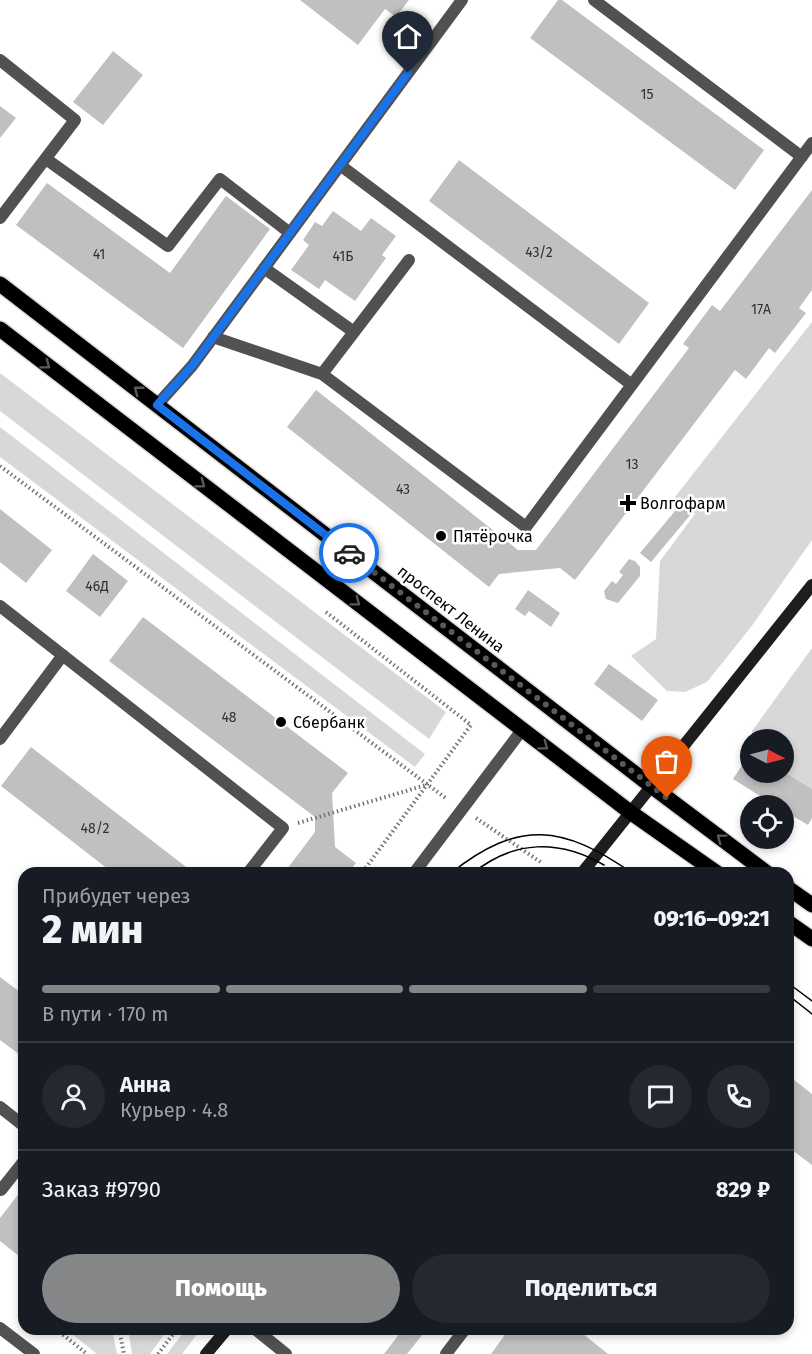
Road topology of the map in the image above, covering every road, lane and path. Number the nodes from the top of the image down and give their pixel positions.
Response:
1 (462, 0) edge
2 (594, 0) edge
3 (0, 60) edge
4 (812, 143) edge
5 (802, 156) junction
6 (46, 159) junction
7 (340, 165) junction
8 (0, 218) edge
9 (290, 233) junction
10 (409, 260) dead end
11 (264, 268) junction
12 (0, 284) edge
13 (0, 329) edge
14 (354, 332) junction
15 (213, 337) junction
16 (322, 374) junction
17 (632, 385) junction
18 (157, 405) junction
19 (0, 466) edge
20 (812, 585) edge
21 (0, 606) edge
22 (326, 612) dead end
23 (63, 655) junction
24 (522, 730) junction
25 (0, 739) edge
26 (427, 785) junction
27 (650, 785) junction
28 (461, 808) junction
29 (630, 812) junction
30 (283, 828) junction
31 (542, 863) dead end
32 (253, 867) edge
33 (366, 867) edge
34 (418, 867) edge
35 (587, 867) edge
36 (708, 867) edge
37 (759, 867) edge
38 (794, 892) edge
39 (812, 905) edge
40 (794, 926) edge
41 (812, 939) edge
42 (0, 1107) edge
43 (18, 1121) edge
44 (18, 1169) edge
45 (0, 1189) edge
46 (0, 1328) edge
47 (63, 1335) edge
48 (120, 1335) edge
49 (172, 1335) edge
50 (222, 1335) edge
51 (262, 1335) edge
52 (460, 1335) edge
53 (34, 1354) edge
54 (87, 1354) edge
55 (124, 1354) edge
56 (158, 1354) edge
57 (206, 1354) edge
58 (286, 1354) edge
59 (446, 1354) edge

1 - 7 street
2 - 5 street
3 - 6 street
4 - 5 street
5 - 17 street
6 - 8 street
6 - 9 street
7 - 9 street
7 - 17 street
9 - 11 street
10 - 14 street
11 - 14 street
11 - 15 street
18 -> 12 main road, проспект Ленина
13 -> 24 main road
14 - 16 street
15 - 16 street
15 - 18 street
16 - 17 street
18 - 27 main road, проспект Ленина
19 - 26 path
20 - 27 main road
21 - 23 street
22 - 26 path
23 - 25 street
23 - 30 street
24 - 28 street
24 -> 29 main road
26 - 28 path
26 - 30 path
26 - 33 path
27 - 29 main road
37 -> 27 main road, проспект Ленина
28 - 31 path
28 - 34 street
29 - 35 main road
29 - 36 main road
30 - 32 street
38 - 39 main road
40 - 41 main road
42 - 43 street
44 - 45 street
46 - 53 street
47 - 54 path
48 - 55 path
49 - 56 path
50 - 57 main road
51 - 58 street
52 - 59 street

